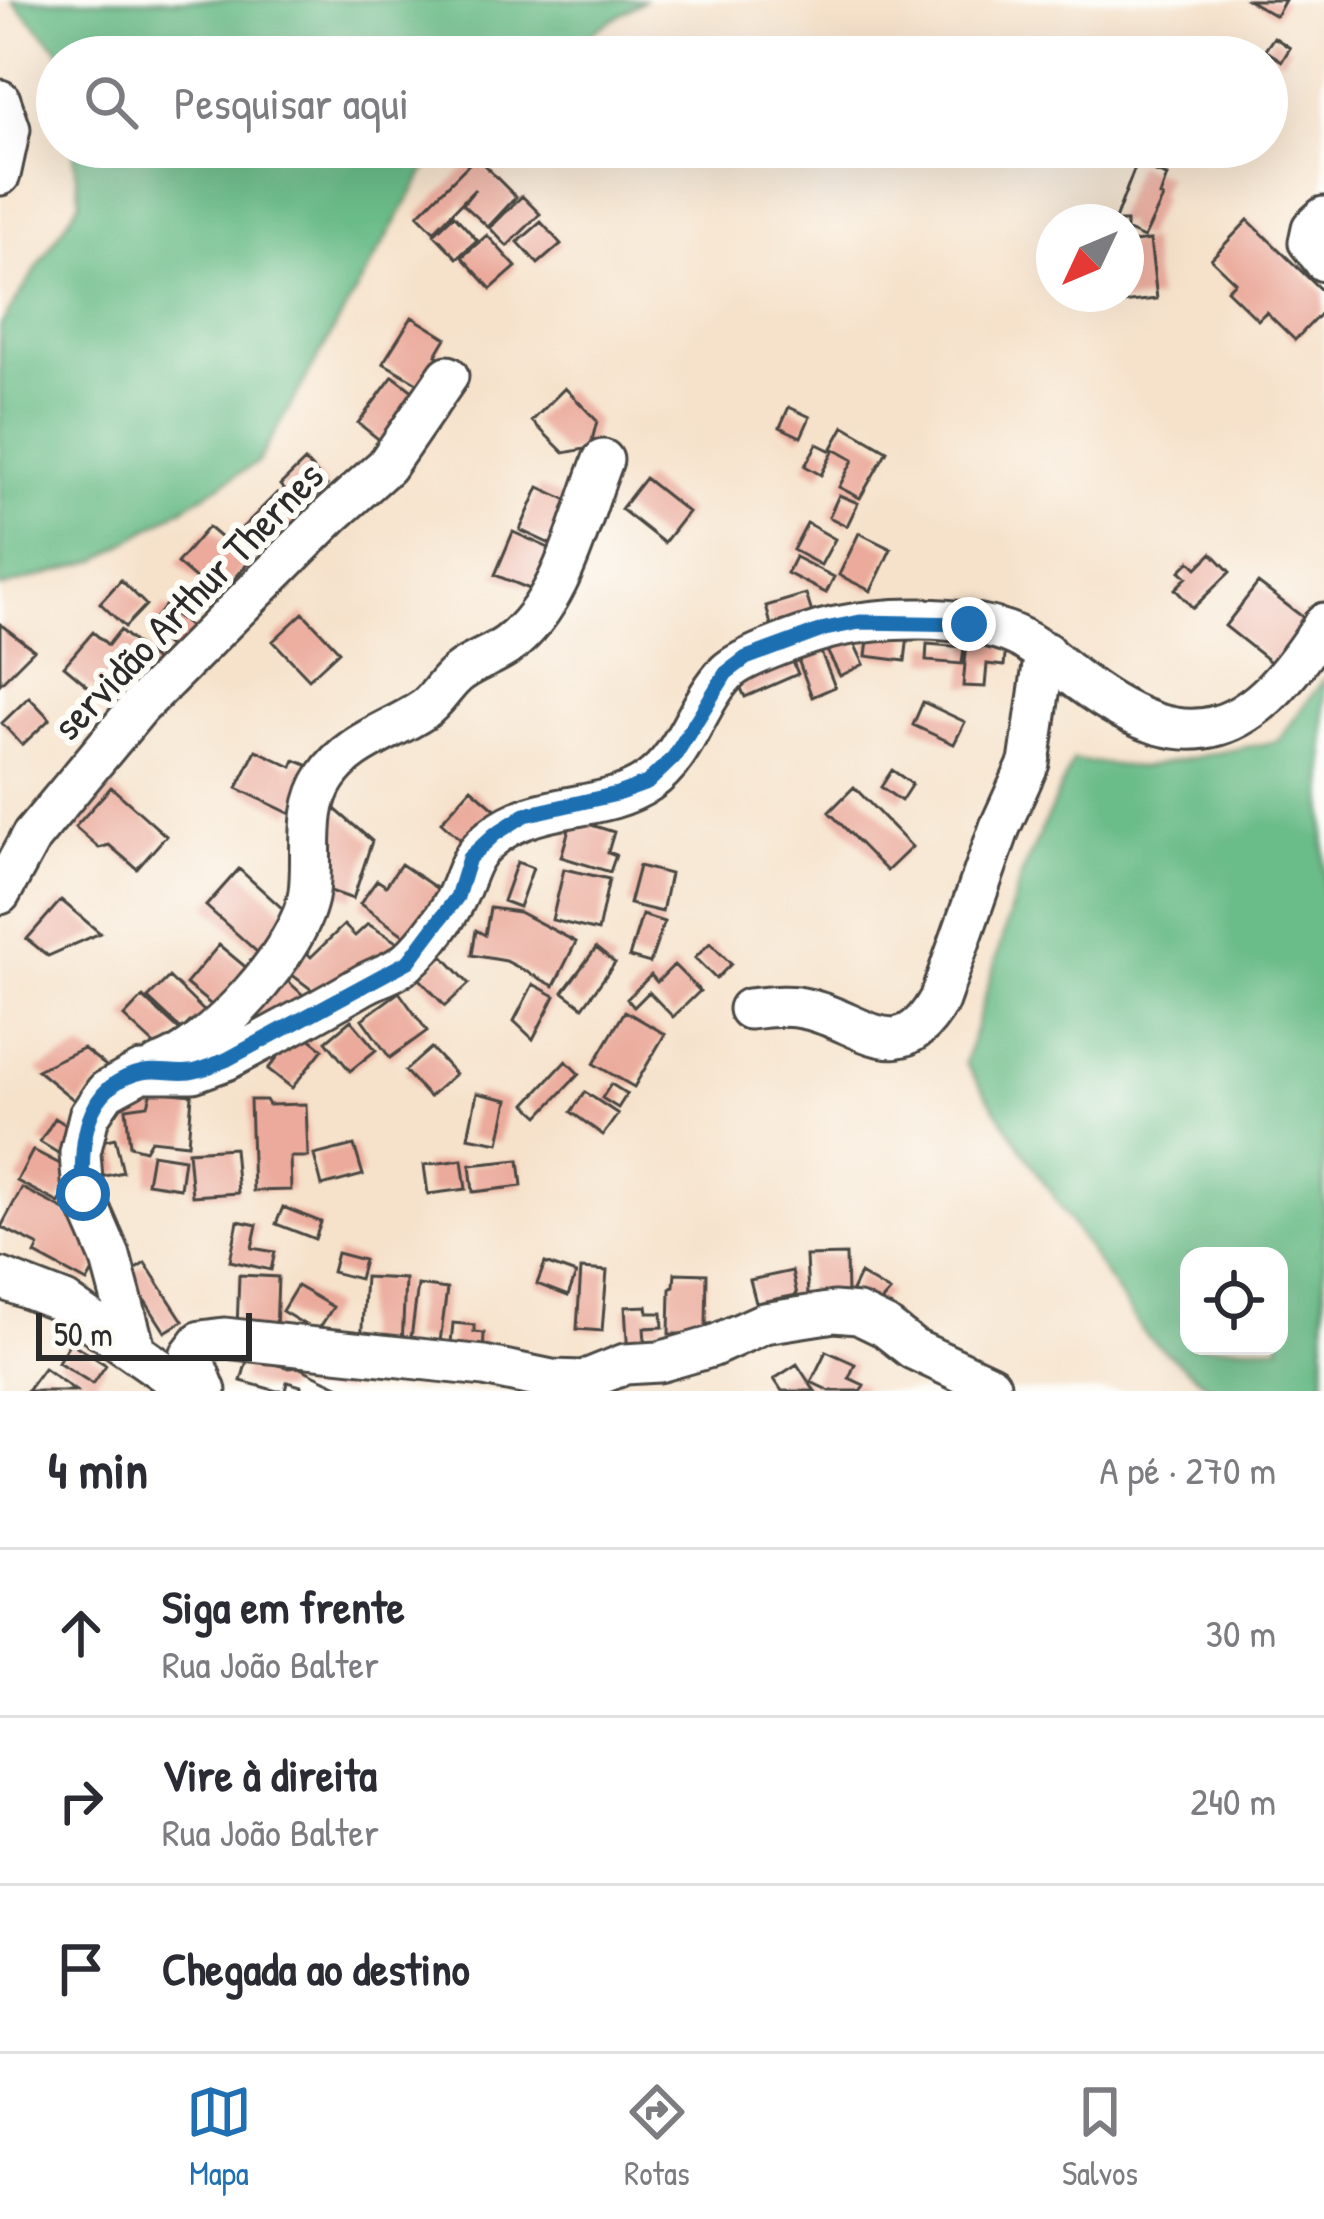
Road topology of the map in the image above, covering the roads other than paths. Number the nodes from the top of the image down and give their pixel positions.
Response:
1 (0, 100) edge
2 (0, 175) edge
3 (1324, 217) edge
4 (1324, 261) edge
5 (448, 376) dead end
6 (603, 460) dead end
7 (1324, 623) edge
8 (1046, 652) junction
9 (0, 894) edge
10 (749, 1009) dead end
11 (141, 1072) junction
12 (0, 1278) edge
13 (65, 1303) junction
14 (0, 1310) edge
15 (135, 1349) junction
16 (990, 1385) dead end
17 (191, 1391) edge
18 (206, 1391) edge

1 - 2 street
3 - 4 street
5 - 9 street, servidão Arthur Thernes
6 - 11 street
7 - 8 street
8 - 10 street
8 - 11 street
11 - 15 street
12 - 13 street
13 - 14 street
13 - 15 street
15 - 17 street
16 - 18 street

